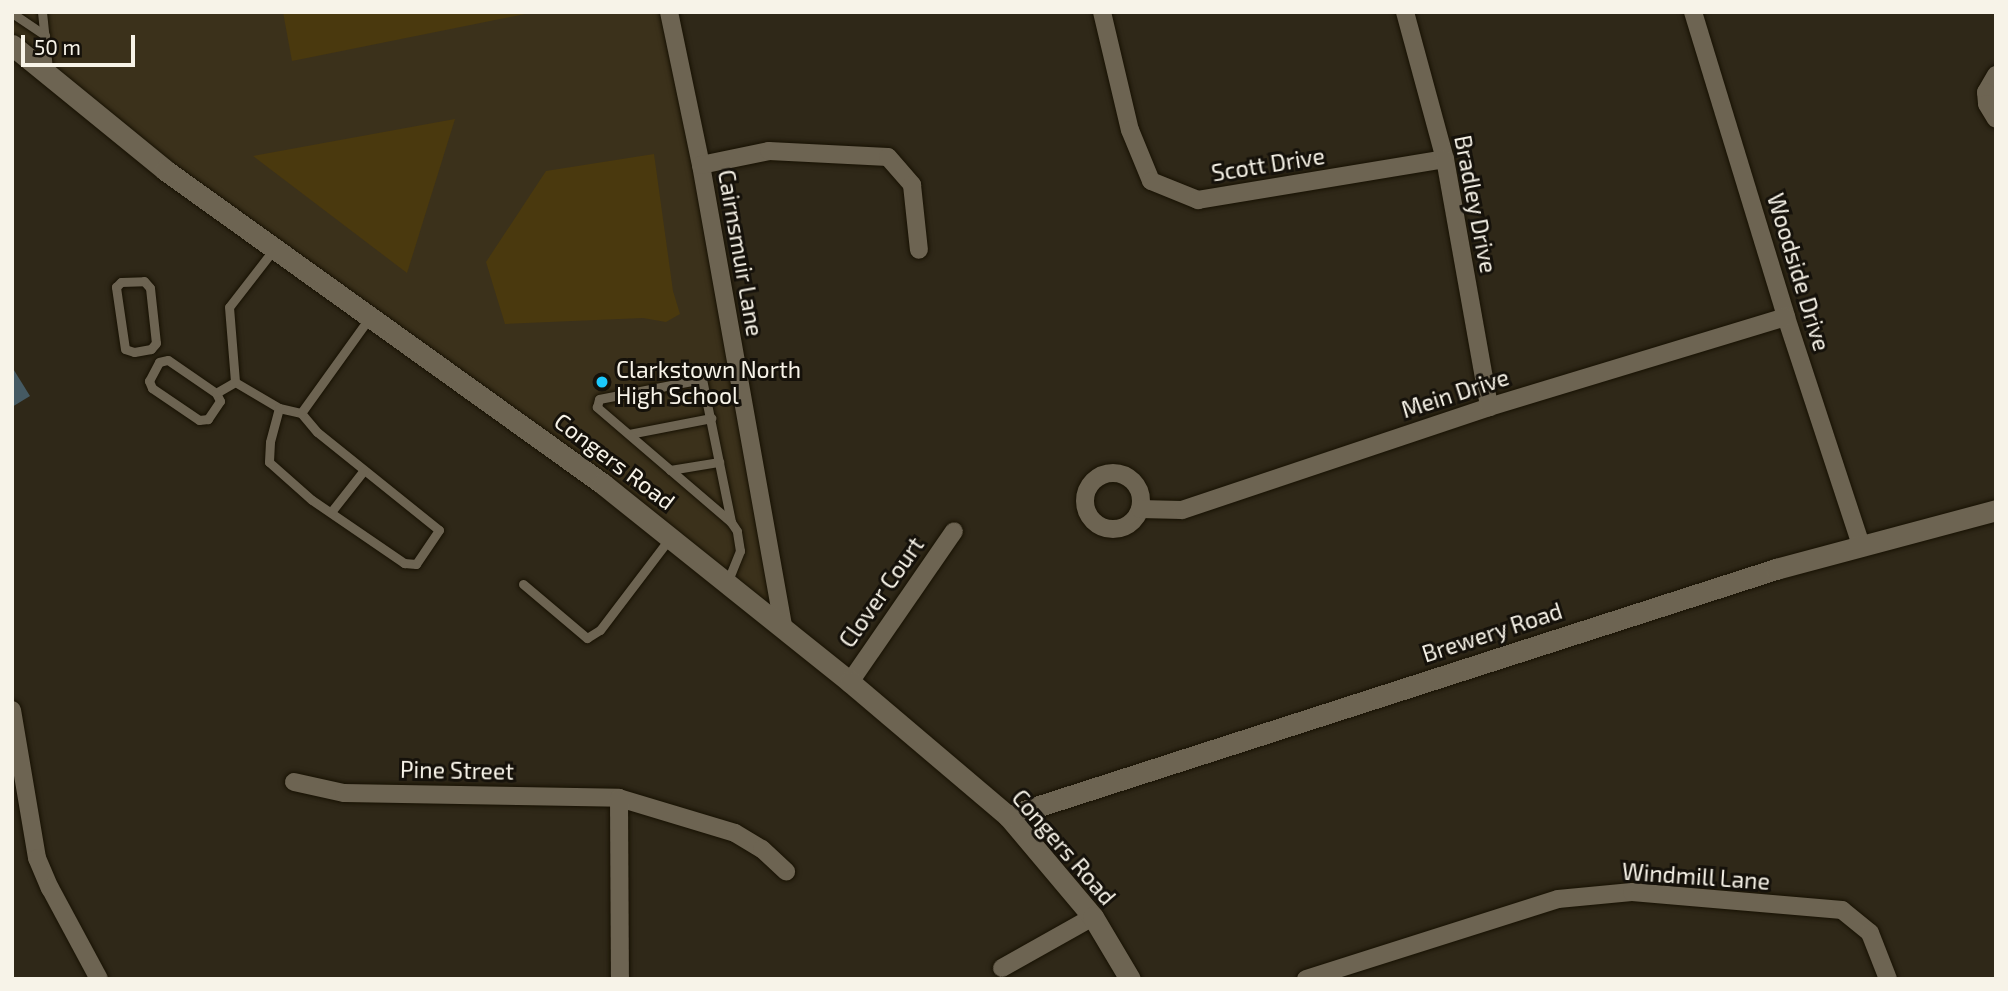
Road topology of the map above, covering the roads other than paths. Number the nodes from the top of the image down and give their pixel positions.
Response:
1 (42, 12) edge
2 (669, 12) edge
3 (1102, 12) edge
4 (1405, 12) edge
5 (1693, 12) edge
6 (12, 13) edge
7 (45, 35) junction
8 (12, 45) edge
9 (48, 74) junction
10 (1996, 75) edge
11 (1996, 119) edge
12 (1445, 159) junction
13 (701, 165) junction
14 (275, 247) junction
15 (919, 250) dead end
16 (371, 316) junction
17 (1786, 317) junction
18 (151, 349) junction
19 (159, 362) junction
20 (235, 382) junction
21 (216, 393) junction
22 (1489, 407) junction
23 (279, 408) junction
24 (301, 413) junction
25 (712, 418) junction
26 (629, 435) junction
27 (719, 462) junction
28 (363, 470) junction
29 (670, 470) junction
30 (1140, 509) dead end
31 (1996, 510) edge
32 (331, 512) junction
33 (731, 522) junction
34 (954, 531) dead end
35 (670, 537) junction
36 (1861, 545) junction
37 (727, 583) junction
38 (523, 584) dead end
39 (783, 626) junction
40 (850, 682) junction
41 (12, 710) edge
42 (294, 782) dead end
43 (620, 798) junction
44 (1008, 816) junction
45 (786, 872) dead end
46 (1093, 917) junction
47 (1002, 968) dead end
48 (99, 979) edge
49 (620, 979) edge
50 (1130, 979) edge
51 (1306, 979) edge
52 (1888, 979) edge

1 - 7 lane
2 - 13 street, Cairnsmuir Lane
3 - 12 street, Scott Drive
4 - 12 street, Bradley Drive
5 - 17 street, Woodside Drive
6 - 7 lane
7 - 9 lane
8 - 9 street, Congers Road
9 - 14 street, Congers Road
10 - 11 street
12 - 22 street, Bradley Drive
13 - 15 street
13 - 39 street, Cairnsmuir Lane
14 - 16 street, Congers Road
14 - 20 lane
16 - 24 lane
16 - 35 street, Congers Road
17 - 22 street, Mein Drive
17 - 36 street, Woodside Drive
18 - 18 lane
18 - 19 lane
19 - 21 lane
19 - 21 lane
20 - 21 lane
20 - 23 lane
22 - 30 street, Mein Drive
23 - 24 lane
23 - 32 lane
24 - 28 lane
25 - 26 lane
25 - 26 lane
25 - 27 lane
26 - 29 lane
27 - 29 lane
27 - 33 lane
28 - 32 lane
28 - 32 lane
29 - 33 lane
31 - 36 street, Brewery Road
33 - 37 lane
34 - 40 street, Clover Court
35 - 37 street, Congers Road
35 - 38 lane
36 - 44 street, Brewery Road
37 - 39 street, Congers Road
39 - 40 street, Congers Road
40 - 44 street, Congers Road
41 - 48 street
42 - 43 street, Pine Street
43 - 45 street, Pine Street
43 - 49 street
44 - 46 street, Congers Road
46 - 47 street
46 - 50 street, Congers Road
51 - 52 street, Windmill Lane

